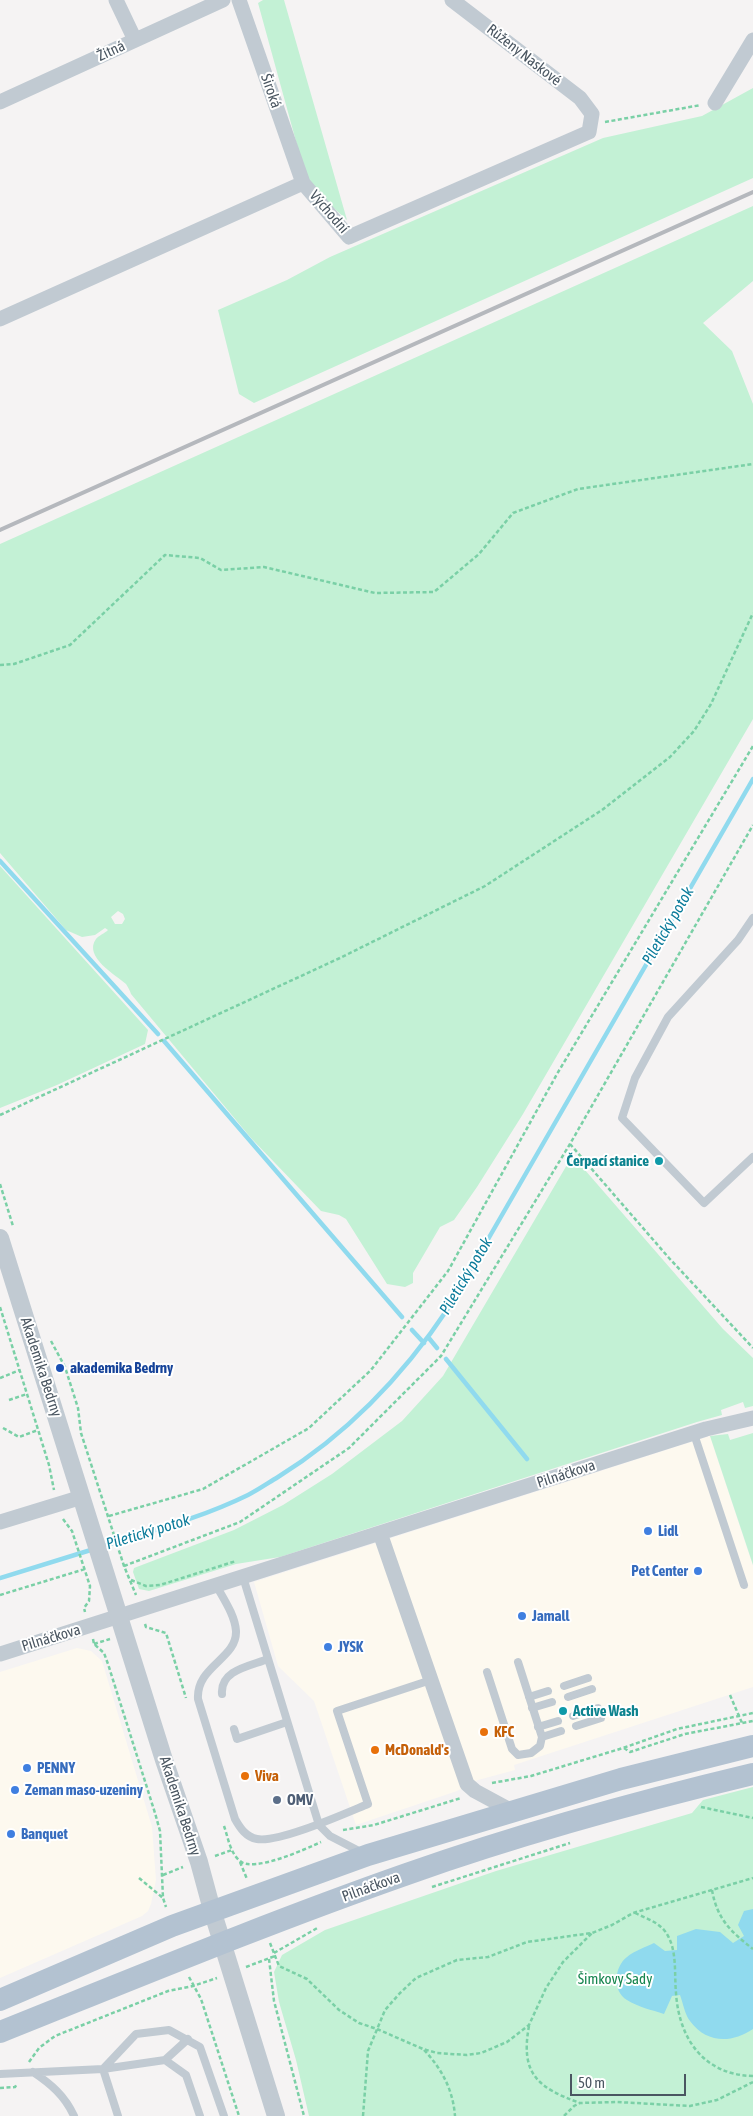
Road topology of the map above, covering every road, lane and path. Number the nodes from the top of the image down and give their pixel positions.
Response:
1 (116, 0) edge
2 (223, 0) edge
3 (239, 0) edge
4 (452, 0) edge
5 (135, 40) junction
6 (753, 40) edge
7 (0, 102) edge
8 (715, 103) joint
9 (591, 120) junction
10 (304, 183) junction
11 (0, 319) edge
12 (753, 464) edge
13 (753, 613) edge
14 (0, 665) edge
15 (753, 746) edge
16 (753, 825) edge
17 (753, 918) edge
18 (0, 1115) edge
19 (570, 1144) junction
20 (753, 1157) edge
21 (0, 1184) edge
22 (7, 1236) edge
23 (0, 1307) edge
24 (51, 1341) dead end
25 (753, 1348) edge
26 (20, 1370) junction
27 (0, 1378) edge
28 (27, 1394) junction
29 (9, 1400) dead end
30 (753, 1418) edge
31 (2, 1428) dead end
32 (38, 1430) junction
33 (694, 1434) junction
34 (49, 1465) dead end
35 (82, 1497) junction
36 (109, 1516) junction
37 (0, 1522) edge
38 (380, 1533) junction
39 (75, 1538) dead end
40 (124, 1566) junction
41 (85, 1569) junction
42 (243, 1577) junction
43 (216, 1585) junction
44 (744, 1585) dead end
45 (0, 1595) edge
46 (141, 1609) junction
47 (119, 1616) junction
48 (89, 1626) junction
49 (0, 1654) edge
50 (268, 1659) junction
51 (518, 1662) dead end
52 (487, 1672) dead end
53 (588, 1678) dead end
54 (433, 1684) junction
55 (564, 1686) dead end
56 (592, 1690) dead end
57 (548, 1691) dead end
58 (222, 1694) dead end
59 (730, 1695) dead end
60 (529, 1697) junction
61 (568, 1697) dead end
62 (186, 1700) dead end
63 (552, 1702) dead end
64 (532, 1708) junction
65 (598, 1708) dead end
66 (753, 1714) edge
67 (573, 1716) dead end
68 (740, 1716) junction
69 (601, 1718) dead end
70 (558, 1721) dead end
71 (753, 1721) edge
72 (287, 1722) junction
73 (742, 1723) junction
74 (576, 1726) dead end
75 (538, 1727) junction
76 (234, 1729) dead end
77 (561, 1731) dead end
78 (542, 1737) junction
79 (753, 1746) edge
80 (624, 1748) dead end
81 (753, 1774) edge
82 (692, 1809) dead end
83 (512, 1811) junction
84 (753, 1818) edge
85 (223, 1822) dead end
86 (319, 1825) junction
87 (575, 1842) dead end
88 (232, 1850) dead end
89 (368, 1855) junction
90 (139, 1878) dead end
91 (753, 1878) edge
92 (423, 1890) dead end
93 (712, 1890) junction
94 (212, 1910) junction
95 (633, 1913) junction
96 (322, 1926) dead end
97 (592, 1932) junction
98 (222, 1943) junction
99 (753, 1949) edge
100 (269, 1959) dead end
101 (0, 2000) edge
102 (530, 2025) junction
103 (377, 2029) junction
104 (0, 2032) edge
105 (188, 2039) junction
106 (423, 2049) junction
107 (165, 2060) junction
108 (103, 2069) junction
109 (29, 2072) junction
110 (0, 2074) edge
111 (753, 2076) edge
112 (753, 2082) edge
113 (580, 2103) junction
114 (74, 2116) edge
115 (118, 2116) edge
116 (200, 2116) edge
117 (224, 2116) edge
118 (239, 2116) edge
119 (276, 2116) edge
120 (304, 2116) edge
121 (363, 2116) edge
122 (455, 2116) edge
123 (564, 2116) edge

1 - 5 street
2 - 5 street, Žitná
3 - 10 street, Široká
4 - 9 street, Růženy Naskové
5 - 7 street, Žitná
6 - 8 street
8 - 9 path
9 - 10 street, Východní
10 - 11 street, Východní
12 - 14 path
13 - 18 path
15 - 36 path
16 - 19 path
17 - 20 lane
19 - 25 path
19 - 40 path
21 - 22 path
22 - 35 street, Akademika Bedrny
23 - 26 path
24 - 36 path
26 - 27 path
26 - 28 path
28 - 29 path
28 - 32 path
30 - 33 street, Pilnáčkova
31 - 32 path
32 - 34 path
33 - 38 street, Pilnáčkova
33 - 44 lane
35 - 37 street
35 - 47 street, Akademika Bedrny
36 - 40 path
38 - 42 street, Pilnáčkova
38 - 54 street
39 - 41 path
40 - 46 path
41 - 45 path
41 - 48 path
42 - 43 street, Pilnáčkova
42 - 50 lane
43 - 46 street, Pilnáčkova
43 - 86 lane
46 - 47 street, Pilnáčkova
46 - 62 path
47 - 48 street, Pilnáčkova
47 - 94 street, Akademika Bedrny
48 - 49 street, Pilnáčkova
48 - 90 path
50 - 58 lane
50 - 72 lane
51 - 60 lane
52 - 78 lane
53 - 55 lane
54 - 83 street
54 - 86 lane
56 - 61 lane
57 - 60 lane
59 - 68 path
60 - 64 lane
63 - 64 lane
64 - 75 lane
65 - 67 lane
66 - 68 path
68 - 73 path
69 - 74 lane
70 - 75 lane
71 - 73 path
72 - 76 lane
72 - 86 lane
73 - 80 path
75 - 78 lane
77 - 78 lane
79 - 83 main road, Pilnáčkova
81 - 98 main road, Pilnáčkova
82 - 84 path
83 - 89 main road, Pilnáčkova
85 - 88 path
86 - 89 lane, Pilnáčkova
87 - 92 path
89 - 94 main road, Pilnáčkova
91 - 93 path
93 - 95 path
93 - 99 path
94 - 98 street, Akademika Bedrny
94 - 101 main road, Pilnáčkova
95 - 97 path
95 - 111 path
96 - 103 path
97 - 102 path
97 - 103 path
98 - 104 main road, Pilnáčkova
98 - 119 street, Akademika Bedrny
100 - 120 path
102 - 106 path
102 - 113 path
103 - 106 path
103 - 121 path
105 - 107 lane
105 - 108 lane
105 - 117 lane
106 - 122 path
107 - 108 lane
107 - 116 lane
108 - 109 lane
108 - 115 lane
109 - 110 lane
109 - 114 lane
109 - 118 path
112 - 113 path
113 - 123 path

